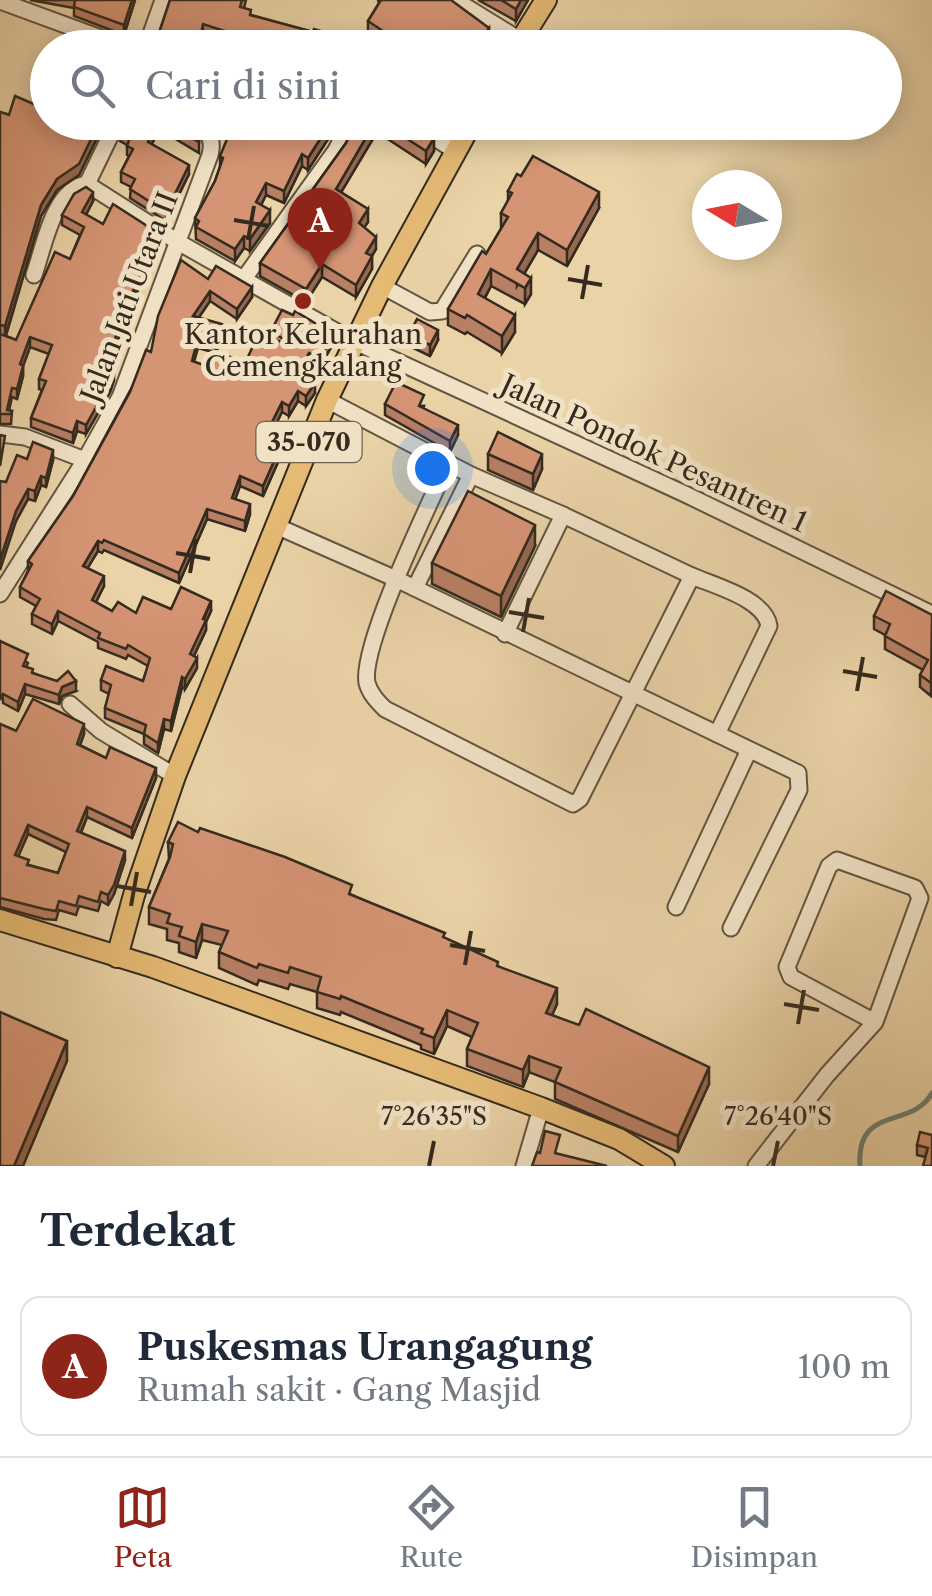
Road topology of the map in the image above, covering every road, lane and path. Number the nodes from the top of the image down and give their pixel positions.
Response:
1 (163, 0) edge
2 (455, 0) edge
3 (546, 0) edge
4 (0, 1) edge
5 (79, 30) edge
6 (152, 30) edge
7 (498, 30) edge
8 (527, 30) edge
9 (109, 140) edge
10 (210, 140) edge
11 (341, 140) edge
12 (439, 140) edge
13 (462, 140) edge
14 (456, 151) junction
15 (87, 184) junction
16 (178, 242) junction
17 (477, 254) edge
18 (34, 275) dead end
19 (242, 280) junction
20 (382, 286) junction
21 (353, 341) junction
22 (327, 400) junction
23 (0, 434) edge
24 (85, 460) junction
25 (448, 463) junction
26 (471, 475) junction
27 (563, 515) junction
28 (283, 530) junction
29 (692, 576) junction
30 (396, 579) junction
31 (414, 588) junction
32 (0, 594) edge
33 (932, 614) edge
34 (505, 634) junction
35 (634, 693) junction
36 (70, 704) dead end
37 (718, 734) junction
38 (750, 750) junction
39 (175, 776) junction
40 (676, 906) dead end
41 (0, 920) edge
42 (732, 928) dead end
43 (117, 956) junction
44 (875, 1022) junction
45 (541, 1108) junction
46 (650, 1162) edge
47 (524, 1166) edge
48 (756, 1166) edge

1 - 6 street
2 - 7 street
3 - 8 main road
4 - 5 street
9 - 15 street
10 - 16 street, Jalan Jati Utara II
11 - 19 street
12 - 14 street
13 - 14 main road, 35-070
14 - 20 main road, 35-070
15 - 16 street, Jalan Pondok Pesantren 1
15 - 18 street
16 - 19 street, Jalan Pondok Pesantren 1
16 - 24 street, Jalan Jati Utara II
17 - 20 street
19 - 21 street, Jalan Pondok Pesantren 1
20 - 21 main road, 35-070
21 - 22 main road, 35-070
21 - 33 street, Jalan Pondok Pesantren 1
22 - 25 street
22 - 28 main road, 35-070
23 - 24 street
24 - 32 street, Jalan Jati Utara II
25 - 26 street
25 - 30 street
26 - 27 street
26 - 31 street
27 - 29 street
27 - 34 street
28 - 30 street
28 - 39 main road, 35-070
29 - 35 street
29 - 37 street
30 - 31 street
30 - 35 street
31 - 34 street
34 - 35 street
35 - 37 street
36 - 39 street
37 - 38 street
38 - 40 street
38 - 42 street
39 - 43 main road, 35-070
41 - 43 main road
43 - 45 main road
44 - 44 street
44 - 48 street
45 - 46 main road
45 - 47 street

